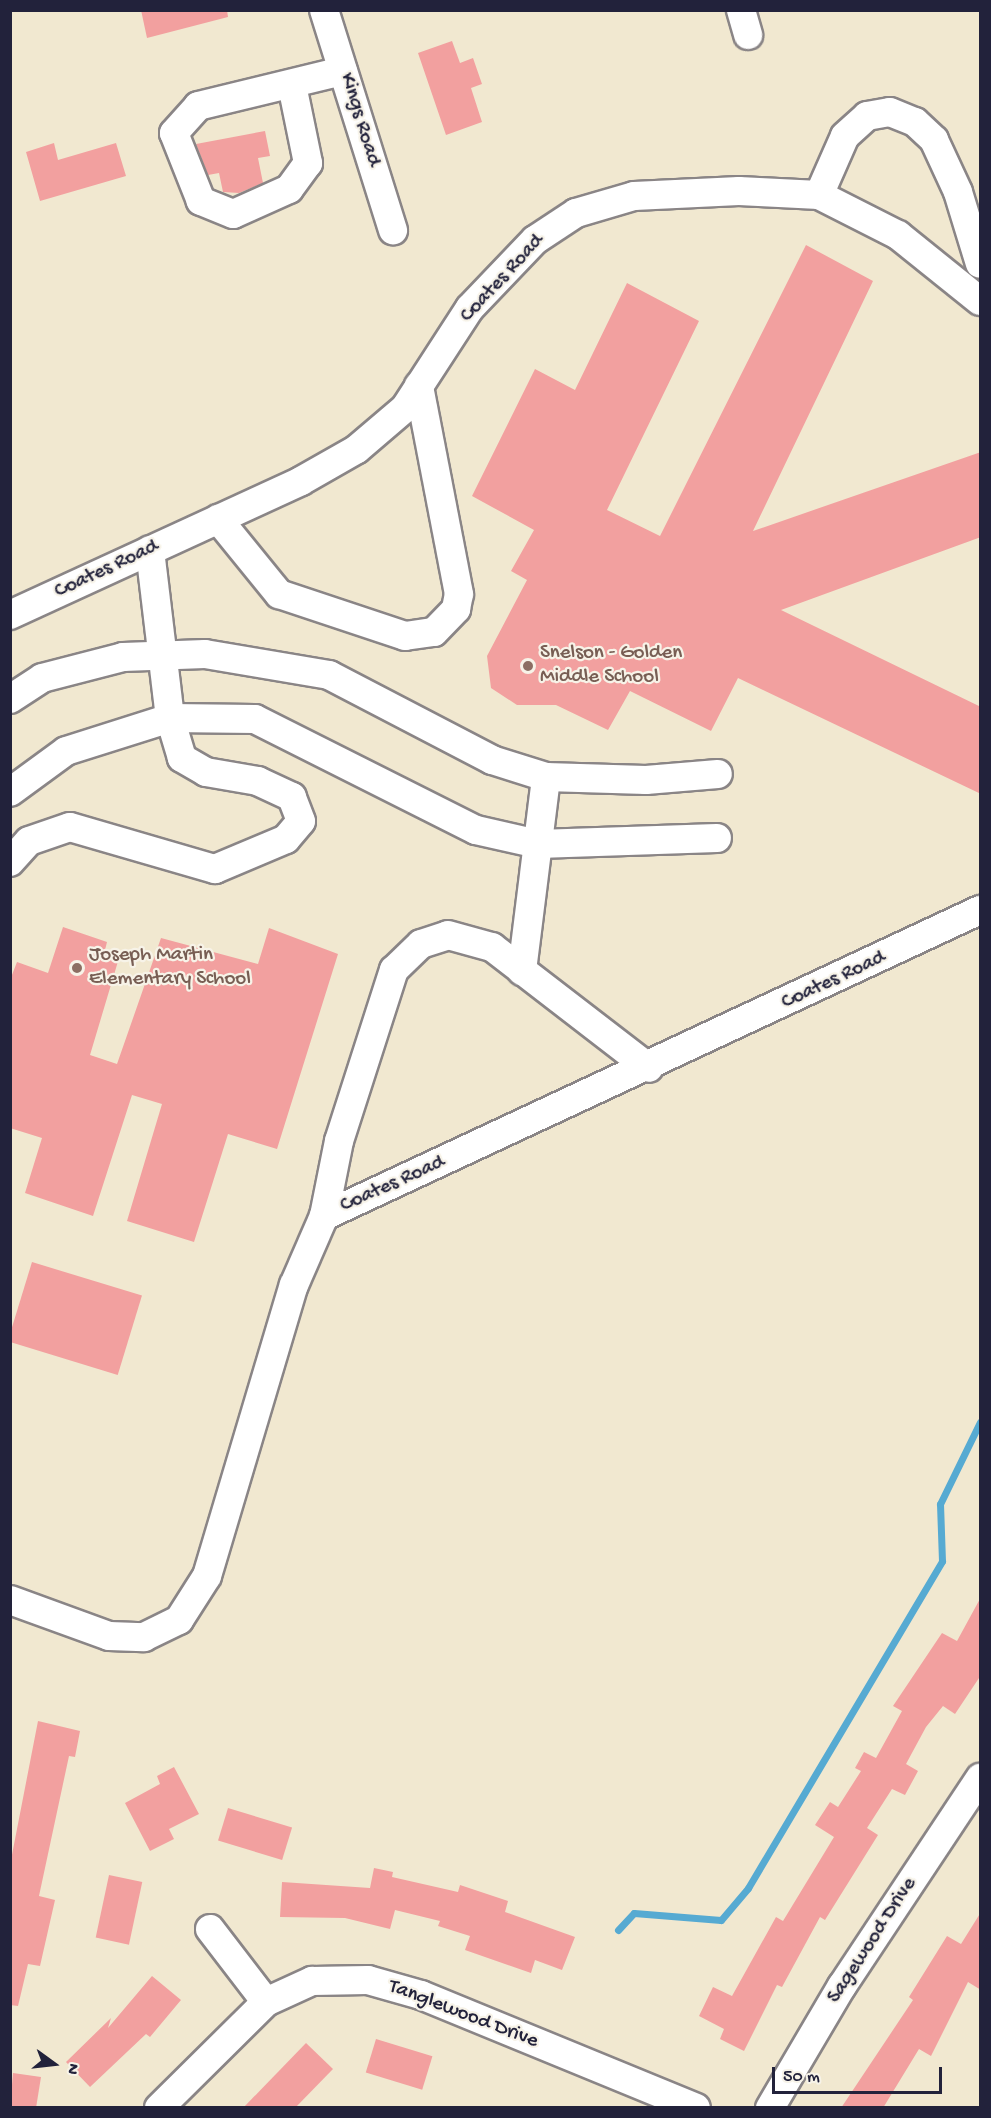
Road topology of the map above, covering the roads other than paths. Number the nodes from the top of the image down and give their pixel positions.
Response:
1 (324, 10) edge
2 (343, 71) junction
3 (292, 84) junction
4 (819, 195) junction
5 (393, 230) dead end
6 (981, 264) edge
7 (981, 301) edge
8 (419, 386) junction
9 (218, 519) junction
10 (150, 550) junction
11 (10, 615) edge
12 (160, 653) junction
13 (10, 699) edge
14 (170, 718) junction
15 (718, 774) dead end
16 (546, 777) junction
17 (10, 792) edge
18 (717, 838) dead end
19 (538, 844) junction
20 (10, 862) edge
21 (981, 910) edge
22 (522, 971) junction
23 (650, 1068) junction
24 (324, 1216) junction
25 (10, 1600) edge
26 (981, 1778) edge
27 (210, 1929) dead end
28 (266, 2002) junction
29 (159, 2108) edge
30 (696, 2108) edge
31 (770, 2108) edge

1 - 2 street, Kings Road
2 - 3 street
2 - 5 street, Kings Road
3 - 3 street
4 - 6 street
4 - 7 street, Coates Road
4 - 8 street, Coates Road
8 - 9 street, Coates Road
8 - 9 street
9 - 10 street, Coates Road
10 - 11 street, Coates Road
10 - 12 street
12 - 13 street
12 - 14 street
12 - 16 street
14 - 17 street
14 - 19 street
14 - 20 street
15 - 16 street
16 - 19 street
18 - 19 street
19 - 22 street
21 - 23 street, Coates Road
22 - 23 street
22 - 24 street
23 - 24 street, Coates Road
24 - 25 street, Coates Road
26 - 31 street, Sagewood Drive
27 - 28 street
28 - 29 street, Tanglewood Drive
28 - 30 street, Tanglewood Drive

